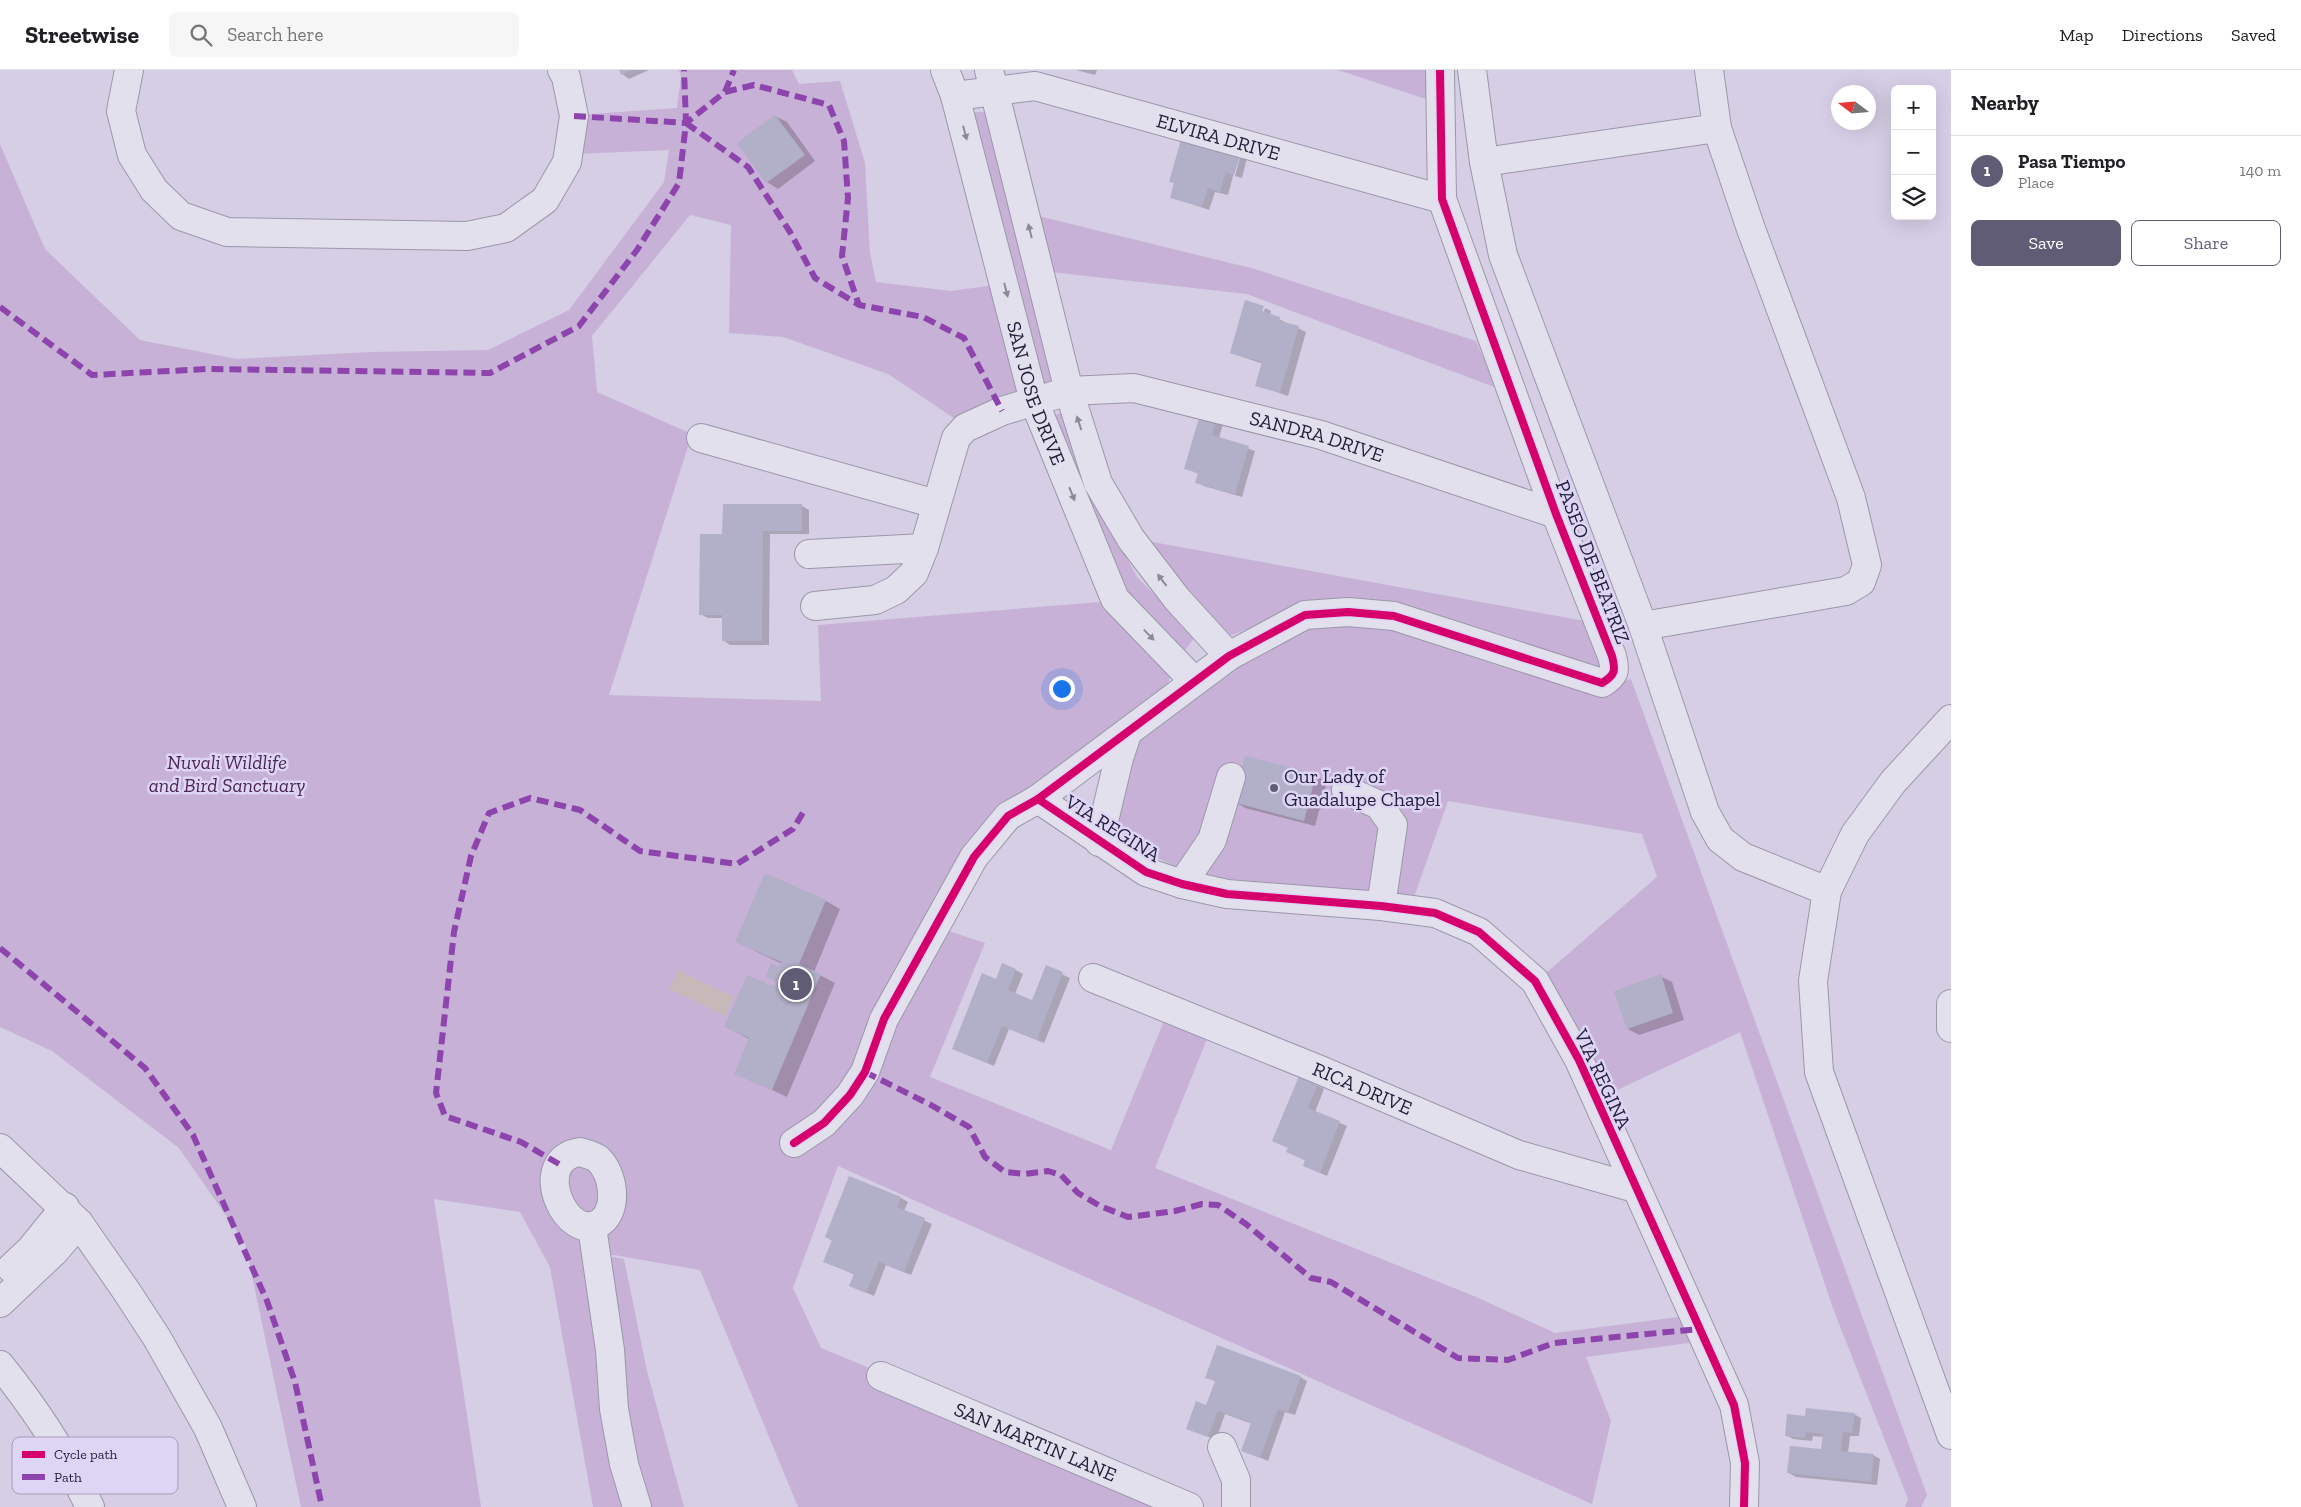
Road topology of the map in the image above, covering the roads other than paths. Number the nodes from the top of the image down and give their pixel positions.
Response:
1 (129, 70) edge
2 (562, 70) edge
3 (945, 70) edge
4 (1440, 70) edge
5 (1472, 70) edge
6 (1709, 70) edge
7 (992, 80) edge
8 (954, 96) junction
9 (1717, 128) junction
10 (1484, 162) junction
11 (1442, 199) junction
12 (1069, 391) junction
13 (1034, 401) junction
14 (701, 438) dead end
15 (936, 504) junction
16 (1556, 514) junction
17 (924, 548) junction
18 (809, 554) dead end
19 (815, 606) dead end
20 (1643, 626) junction
21 (1229, 656) junction
22 (1194, 682) junction
23 (1951, 719) edge
24 (1127, 734) junction
25 (1231, 777) dead end
26 (1346, 790) dead end
27 (1038, 799) junction
28 (1099, 842) junction
29 (1182, 884) junction
30 (1827, 891) junction
31 (1381, 906) junction
32 (1093, 978) dead end
33 (1951, 1004) edge
34 (1951, 1028) edge
35 (794, 1143) dead end
36 (0, 1148) edge
37 (1635, 1188) junction
38 (72, 1215) junction
39 (592, 1227) dead end
40 (0, 1278) edge
41 (0, 1303) edge
42 (0, 1365) edge
43 (881, 1376) dead end
44 (1951, 1435) edge
45 (53, 1437) edge
46 (1222, 1447) dead end
47 (84, 1494) edge
48 (90, 1507) edge
49 (242, 1507) edge
50 (637, 1507) edge
51 (1189, 1507) edge
52 (1236, 1507) edge
53 (1744, 1507) edge

1 - 2 street
3 - 8 street, SAN JOSE DRIVE
4 - 11 street, PASEO DE BEATRIZ
5 - 10 street
6 - 9 street
7 - 8 street, ELVIRA DRIVE
7 - 11 street, ELVIRA DRIVE
12 -> 7 street, SAN JOSE DRIVE
8 -> 13 street, SAN JOSE DRIVE
9 - 10 street
9 - 20 street
10 - 20 street
11 - 16 street, PASEO DE BEATRIZ
12 - 13 street, SANDRA DRIVE
12 - 16 street, SANDRA DRIVE
21 -> 12 street, SAN JOSE DRIVE
13 - 15 street, SANDRA DRIVE
13 -> 22 street, SAN JOSE DRIVE
14 - 15 street
15 - 17 street, SANDRA DRIVE
16 - 21 street, PASEO DE BEATRIZ
17 - 18 street
17 - 19 street, SANDRA DRIVE
20 - 30 street
21 - 22 street
22 - 24 street
23 - 30 street
24 - 27 street
24 - 28 street
25 - 29 street
26 - 31 street
27 - 28 street, VIA REGINA
27 - 35 street
28 - 29 street, VIA REGINA
29 - 31 street, VIA REGINA
30 - 44 street
31 - 37 street, VIA REGINA
32 - 37 street, RICA DRIVE
33 - 34 street
36 - 38 street
37 - 53 street, VIA REGINA
38 - 40 street
38 - 41 street
38 - 49 street
39 - 50 street
42 - 45 street
43 - 51 street, SAN MARTIN LANE
46 - 52 street
47 - 48 street

